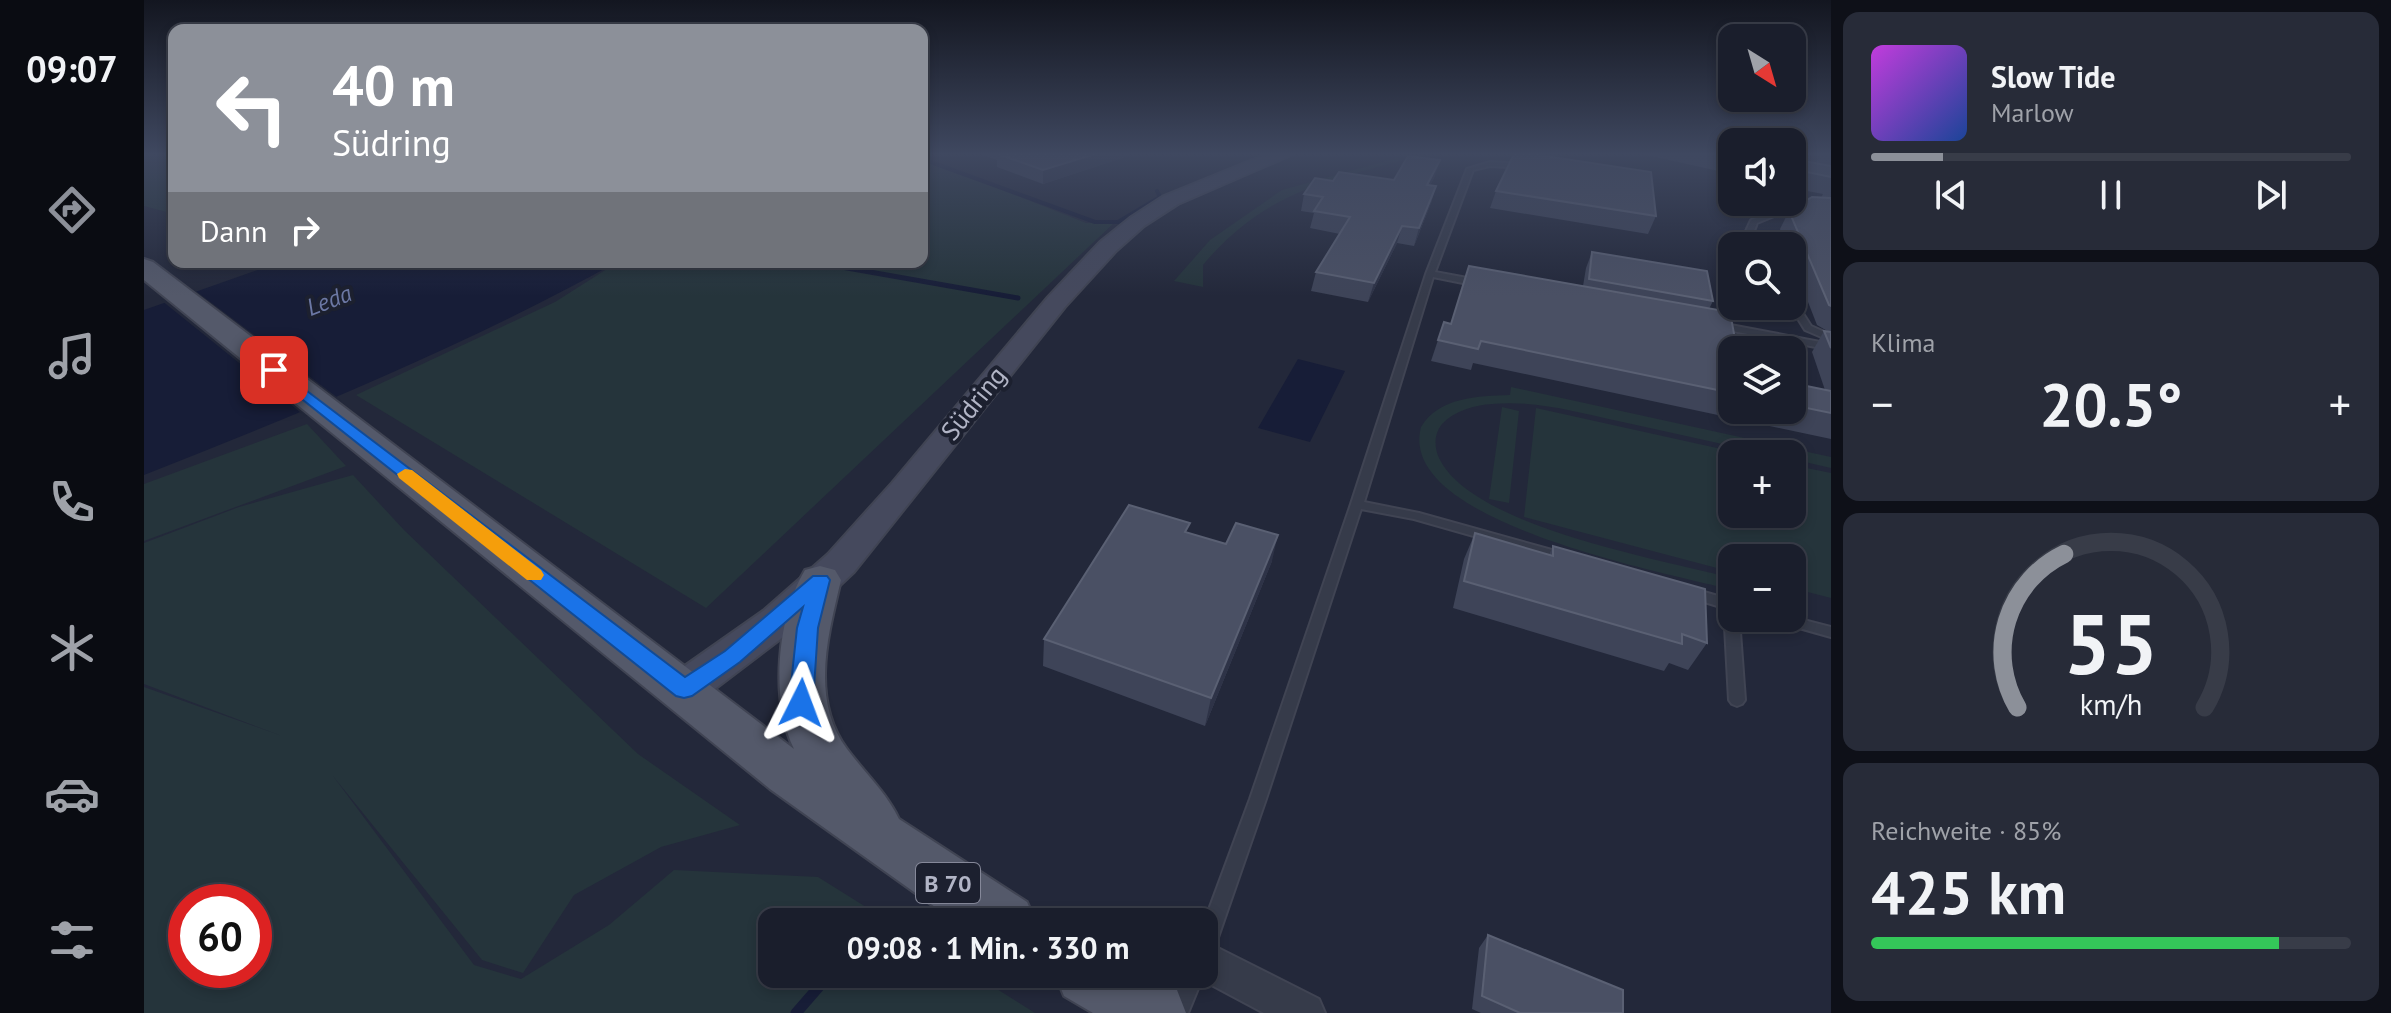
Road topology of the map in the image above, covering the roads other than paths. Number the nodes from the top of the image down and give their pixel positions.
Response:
1 (1172, 201) edge
2 (1458, 201) edge
3 (1831, 213) edge
4 (1750, 232) edge
5 (149, 272) edge
6 (1430, 274) junction
7 (1493, 285) edge
8 (1803, 320) edge
9 (1711, 325) edge
10 (1831, 338) edge
11 (1831, 347) edge
12 (1357, 504) junction
13 (1580, 562) edge
14 (820, 580) junction
15 (1671, 588) edge
16 (1718, 601) edge
17 (1806, 625) edge
18 (1733, 632) edge
19 (1831, 632) edge
20 (684, 689) junction
21 (1737, 700) dead end
22 (891, 844) junction
23 (985, 908) edge
24 (1218, 910) edge
25 (1218, 967) edge
26 (1110, 988) edge
27 (1188, 988) edge
28 (1154, 1013) edge
29 (1178, 1013) edge
30 (1305, 1013) edge

1 - 14 main road, Südring
2 - 6 lane
3 - 4 lane
5 - 20 main road, B 70
6 - 7 lane
6 - 12 lane
8 - 10 lane
9 - 11 lane
12 - 13 lane
12 - 24 lane
14 - 20 main road, Südring
14 - 22 main road
15 - 16 lane
17 - 19 lane
18 - 21 lane
20 - 22 main road, B 70
22 - 23 main road, B 70
25 - 30 street
26 - 28 main road
27 - 29 lane

